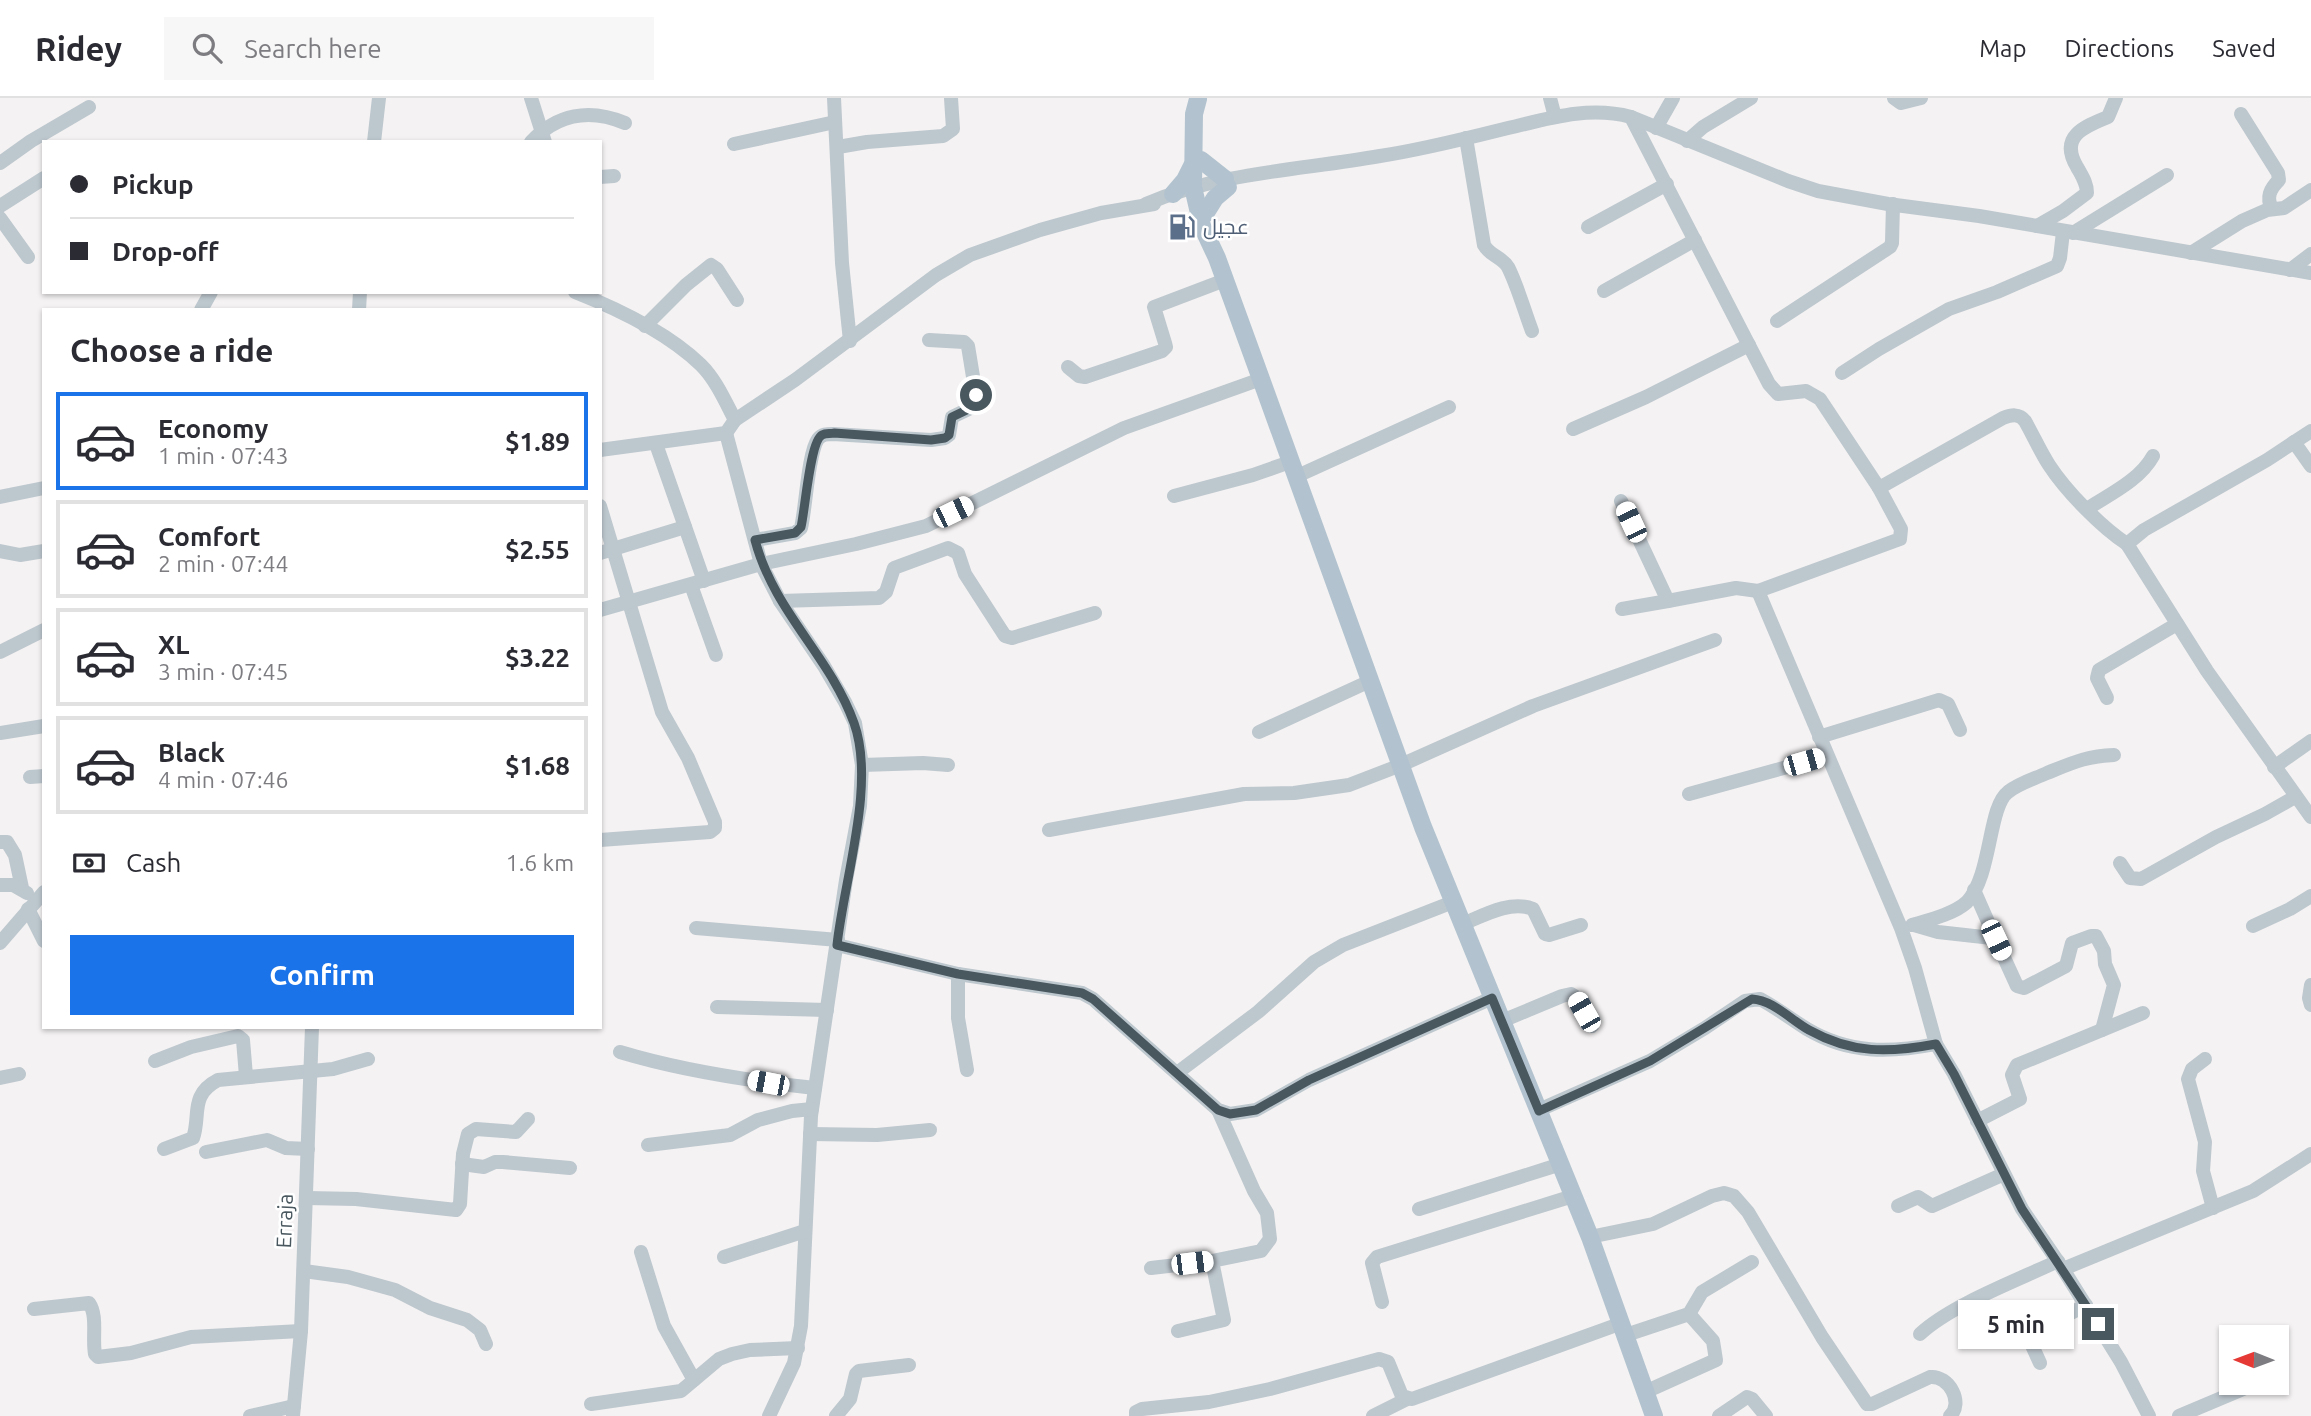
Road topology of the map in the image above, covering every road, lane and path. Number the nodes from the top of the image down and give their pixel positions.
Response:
1 (379, 98) edge
2 (531, 98) edge
3 (834, 98) edge
4 (951, 98) edge
5 (1198, 98) edge
6 (1550, 98) edge
7 (1673, 98) edge
8 (1751, 98) edge
9 (1894, 98) edge
10 (1921, 98) edge
11 (2116, 98) edge
12 (89, 107) dead end
13 (2241, 114) dead end
14 (1555, 117) junction
15 (1631, 117) junction
16 (835, 122) junction
17 (625, 123) dead end
18 (1656, 128) junction
19 (539, 138) edge
20 (1465, 138) junction
21 (374, 140) edge
22 (1687, 141) junction
23 (734, 144) dead end
24 (838, 147) junction
25 (0, 163) edge
26 (1196, 163) junction
27 (2167, 175) dead end
28 (42, 179) edge
29 (1226, 183) junction
30 (1667, 184) junction
31 (2311, 190) edge
32 (1193, 198) junction
33 (1893, 204) junction
34 (0, 206) edge
35 (2272, 209) junction
36 (0, 218) edge
37 (2037, 226) junction
38 (1588, 227) dead end
39 (2068, 232) junction
40 (1695, 240) junction
41 (2191, 253) junction
42 (2311, 254) edge
43 (28, 257) dead end
44 (2290, 270) junction
45 (2311, 273) edge
46 (1224, 280) junction
47 (1604, 290) dead end
48 (579, 294) edge
49 (737, 300) dead end
50 (1777, 321) dead end
51 (645, 326) junction
52 (1532, 331) dead end
53 (929, 340) dead end
54 (850, 341) junction
55 (1749, 345) junction
56 (1068, 368) dead end
57 (1843, 373) dead end
58 (1261, 379) junction
59 (1448, 407) dead end
60 (735, 420) junction
61 (1573, 429) dead end
62 (2311, 431) edge
63 (726, 433) junction
64 (2294, 442) junction
65 (656, 444) junction
66 (602, 450) edge
67 (2152, 456) dead end
68 (2311, 466) edge
69 (1293, 469) junction
70 (42, 488) edge
71 (1878, 488) junction
72 (1174, 496) dead end
73 (0, 497) edge
74 (1621, 501) dead end
75 (2087, 509) junction
76 (602, 520) edge
77 (685, 527) junction
78 (755, 540) junction
79 (2127, 544) junction
80 (606, 550) edge
81 (0, 551) edge
82 (42, 551) edge
83 (761, 564) junction
84 (697, 583) junction
85 (1758, 591) junction
86 (780, 601) junction
87 (1668, 601) junction
88 (629, 603) junction
89 (1622, 609) dead end
90 (602, 610) edge
91 (1095, 613) dead end
92 (2177, 624) junction
93 (42, 631) edge
94 (1715, 640) dead end
95 (0, 652) edge
96 (716, 655) dead end
97 (1370, 681) junction
98 (2107, 698) dead end
99 (42, 726) edge
100 (1959, 730) dead end
101 (1259, 732) dead end
102 (0, 733) edge
103 (1819, 737) junction
104 (2311, 741) edge
105 (1826, 755) junction
106 (2114, 755) dead end
107 (862, 765) junction
108 (948, 765) dead end
109 (1401, 765) junction
110 (2274, 767) junction
111 (1689, 794) dead end
112 (2295, 797) junction
113 (2311, 817) edge
114 (1049, 830) dead end
115 (602, 840) edge
116 (0, 842) edge
117 (2120, 863) dead end
118 (0, 885) edge
119 (22, 888) junction
120 (1974, 890) junction
121 (2311, 896) edge
122 (36, 901) edge
123 (1453, 902) junction
124 (1463, 924) junction
125 (1581, 925) dead end
126 (1907, 926) junction
127 (2253, 926) dead end
128 (696, 928) dead end
129 (42, 931) edge
130 (1996, 940) junction
131 (837, 942) junction
132 (0, 943) edge
133 (958, 974) junction
134 (2311, 985) edge
135 (1492, 998) junction
136 (2311, 1005) edge
137 (717, 1007) dead end
138 (827, 1010) junction
139 (2143, 1013) dead end
140 (1502, 1021) junction
141 (1592, 1026) dead end
142 (312, 1029) edge
143 (2102, 1030) junction
144 (1936, 1044) junction
145 (620, 1052) dead end
146 (368, 1059) dead end
147 (2205, 1059) dead end
148 (155, 1061) dead end
149 (967, 1070) dead end
150 (311, 1072) junction
151 (1177, 1073) junction
152 (19, 1074) dead end
153 (246, 1076) junction
154 (0, 1078) edge
155 (815, 1088) junction
156 (812, 1110) junction
157 (1218, 1110) junction
158 (1539, 1111) junction
159 (528, 1119) dead end
160 (1978, 1121) junction
161 (930, 1130) dead end
162 (810, 1134) junction
163 (648, 1145) dead end
164 (164, 1149) dead end
165 (308, 1149) junction
166 (206, 1152) dead end
167 (2311, 1154) edge
168 (462, 1164) junction
169 (1561, 1164) junction
170 (570, 1168) dead end
171 (2004, 1174) junction
172 (1573, 1196) junction
173 (307, 1198) junction
174 (1898, 1206) dead end
175 (2213, 1208) junction
176 (1419, 1209) dead end
177 (805, 1231) junction
178 (1590, 1237) junction
179 (641, 1252) dead end
180 (724, 1257) dead end
181 (1212, 1261) junction
182 (1752, 1262) dead end
183 (2061, 1265) junction
184 (1151, 1268) dead end
185 (304, 1271) junction
186 (1382, 1302) dead end
187 (2086, 1305) junction
188 (33, 1309) dead end
189 (1689, 1314) junction
190 (1624, 1329) junction
191 (301, 1331) junction
192 (1178, 1331) dead end
193 (1920, 1334) dead end
194 (486, 1344) dead end
195 (797, 1348) junction
196 (2040, 1363) dead end
197 (909, 1365) dead end
198 (694, 1380) junction
199 (1645, 1392) junction
200 (2229, 1395) edge
201 (1407, 1398) junction
202 (591, 1404) dead end
203 (294, 1411) edge
204 (250, 1416) edge
205 (769, 1416) edge
206 (836, 1416) edge
207 (1136, 1416) edge
208 (1373, 1416) edge
209 (1654, 1416) edge
210 (1719, 1416) edge
211 (1766, 1416) edge
212 (1950, 1416) edge
213 (2150, 1416) edge
214 (2179, 1416) edge

1 - 21 street
2 - 19 street
3 - 16 street
4 - 24 street
5 - 26 main road
6 - 14 street
7 - 18 street
8 - 22 street
9 - 10 street
11 - 37 street
12 - 25 street
13 - 35 street
14 - 15 street
14 - 20 street
15 - 18 street
15 - 30 street
16 - 23 street
16 - 24 street
17 - 19 street
18 - 22 street
20 - 29 street
20 - 52 street
22 - 33 street
24 - 54 street
26 - 29 main road
26 - 32 main road
26 - 32 main road
27 - 39 street
28 - 34 street
29 - 32 street
29 - 32 main road
30 - 38 street
30 - 40 street
31 - 35 street
32 - 46 main road
32 - 54 street
33 - 37 street
33 - 50 street
35 - 41 street
36 - 43 street
37 - 39 street
39 - 41 street
39 - 57 street
40 - 47 street
40 - 55 street
41 - 44 street
42 - 44 street
44 - 45 street
46 - 56 street
46 - 58 main road
48 - 51 street
49 - 51 street
51 - 60 street
53 - 78 street
54 - 60 street
55 - 61 street
55 - 71 street
58 - 69 main road
58 - 83 street
59 - 69 street
60 - 63 street
62 - 64 street
63 - 65 street
63 - 78 street
64 - 68 street
64 - 79 street
65 - 66 street
65 - 77 street
67 - 75 street
69 - 72 street
69 - 97 main road
70 - 73 street
71 - 75 street
71 - 85 street
74 - 87 street
75 - 79 street
76 - 80 street
77 - 80 street
77 - 84 street
78 - 83 street
79 - 92 street
80 - 88 street
81 - 82 street
83 - 84 street
83 - 86 street
84 - 88 street
84 - 96 street
85 - 87 street
85 - 103 street
86 - 91 street
86 - 107 street
87 - 89 street
88 - 90 street
88 - 115 street
92 - 98 street
92 - 110 street
93 - 95 street
94 - 109 street
97 - 101 street
97 - 109 main road
99 - 102 street
100 - 103 street
103 - 105 street
104 - 110 street
105 - 111 street
105 - 126 street
106 - 120 street
107 - 108 street
107 - 131 street
109 - 114 street
109 - 123 main road
110 - 112 street
112 - 113 street
112 - 117 street
116 - 119 street
118 - 119 street
119 - 122 street
120 - 126 street
120 - 130 street
121 - 127 street
122 - 129 street
122 - 132 street
123 - 124 main road
123 - 151 street
124 - 125 street
124 - 135 main road
126 - 130 street
126 - 144 street
128 - 131 street
130 - 143 street
131 - 133 street
131 - 138 street
133 - 149 street
133 - 151 street
134 - 136 street
135 - 140 main road
135 - 157 street
137 - 138 street
138 - 155 street
139 - 143 street
140 - 141 street
140 - 158 main road
142 - 150 street, Erraja
143 - 160 street
144 - 158 street
144 - 160 street
145 - 155 street
146 - 150 street
147 - 175 street
148 - 153 street
150 - 153 street
150 - 165 street, Erraja
151 - 157 street
152 - 154 street
153 - 164 street
155 - 156 street
156 - 162 street
156 - 163 street
157 - 181 street
158 - 169 main road
159 - 168 street
160 - 171 street
161 - 162 street
162 - 177 street
165 - 166 street
165 - 173 street, Erraja
167 - 175 street
168 - 170 street
168 - 173 street
169 - 172 main road
169 - 176 street
171 - 174 street
171 - 183 street
172 - 178 main road
172 - 186 street
173 - 185 street, Erraja
175 - 183 street
177 - 180 street
177 - 195 street
178 - 190 main road
178 - 212 street
179 - 198 street
181 - 184 street
181 - 192 street
182 - 189 street
183 - 187 street
183 - 193 street
185 - 191 street, Erraja
185 - 194 street
187 - 196 street
187 - 213 street
188 - 191 street
189 - 190 street
189 - 199 street
190 - 199 main road
190 - 201 street
191 - 203 street, Erraja
195 - 198 street
195 - 205 street
197 - 206 street
198 - 202 street
199 - 209 main road
200 - 214 street
201 - 207 street
201 - 208 street
203 - 204 street
210 - 211 street

